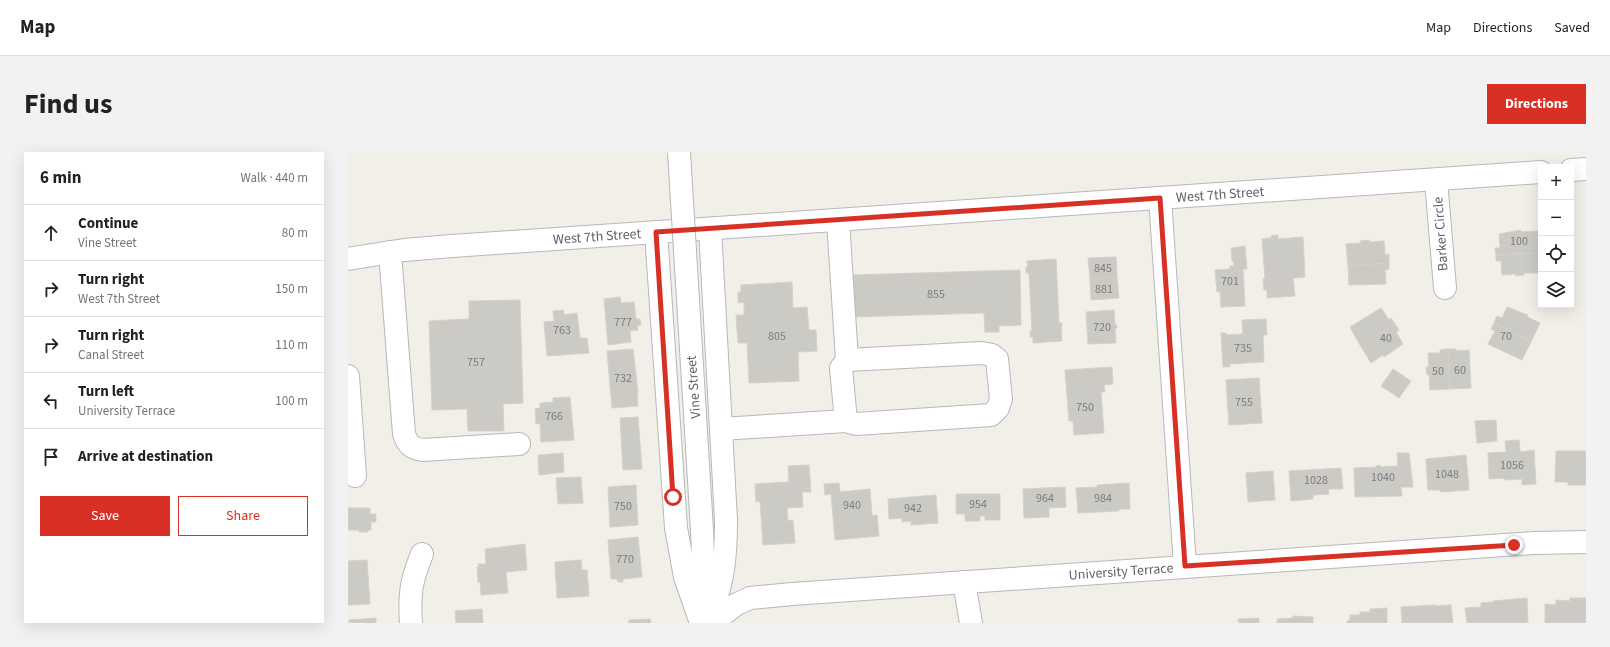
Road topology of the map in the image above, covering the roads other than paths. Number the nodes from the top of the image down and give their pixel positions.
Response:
1 (679, 152) edge
2 (1586, 169) edge
3 (1574, 170) edge
4 (1538, 172) edge
5 (1436, 180) junction
6 (1160, 198) junction
7 (838, 220) junction
8 (710, 229) junction
9 (656, 232) junction
10 (390, 252) junction
11 (348, 259) edge
12 (1444, 288) dead end
13 (847, 360) junction
14 (348, 376) edge
15 (846, 421) junction
16 (721, 429) junction
17 (519, 444) dead end
18 (355, 476) dead end
19 (1586, 542) edge
20 (422, 554) dead end
21 (1185, 566) junction
22 (964, 582) junction
23 (411, 623) edge
24 (701, 623) edge
25 (706, 623) edge
26 (712, 623) edge
27 (971, 623) edge

1 - 25 street, Vine Street, bridge
2 - 3 street
4 - 5 street, West 7th Street
5 - 6 street, West 7th Street
5 - 12 street, Barker Circle
6 - 7 street, West 7th Street
6 - 21 street
7 - 8 street, West 7th Street
7 - 13 street
8 - 9 street, West 7th Street
8 - 16 street, Vine Street
9 - 10 street, West 7th Street
9 - 24 street, Vine Street
10 - 11 street, West 7th Street
10 - 17 street
13 - 15 street
13 - 15 street
14 - 18 street
15 - 16 street
16 - 25 street, Vine Street
19 - 21 street, University Terrace
20 - 23 street
21 - 22 street, University Terrace
22 - 26 street, University Terrace
22 - 27 street

